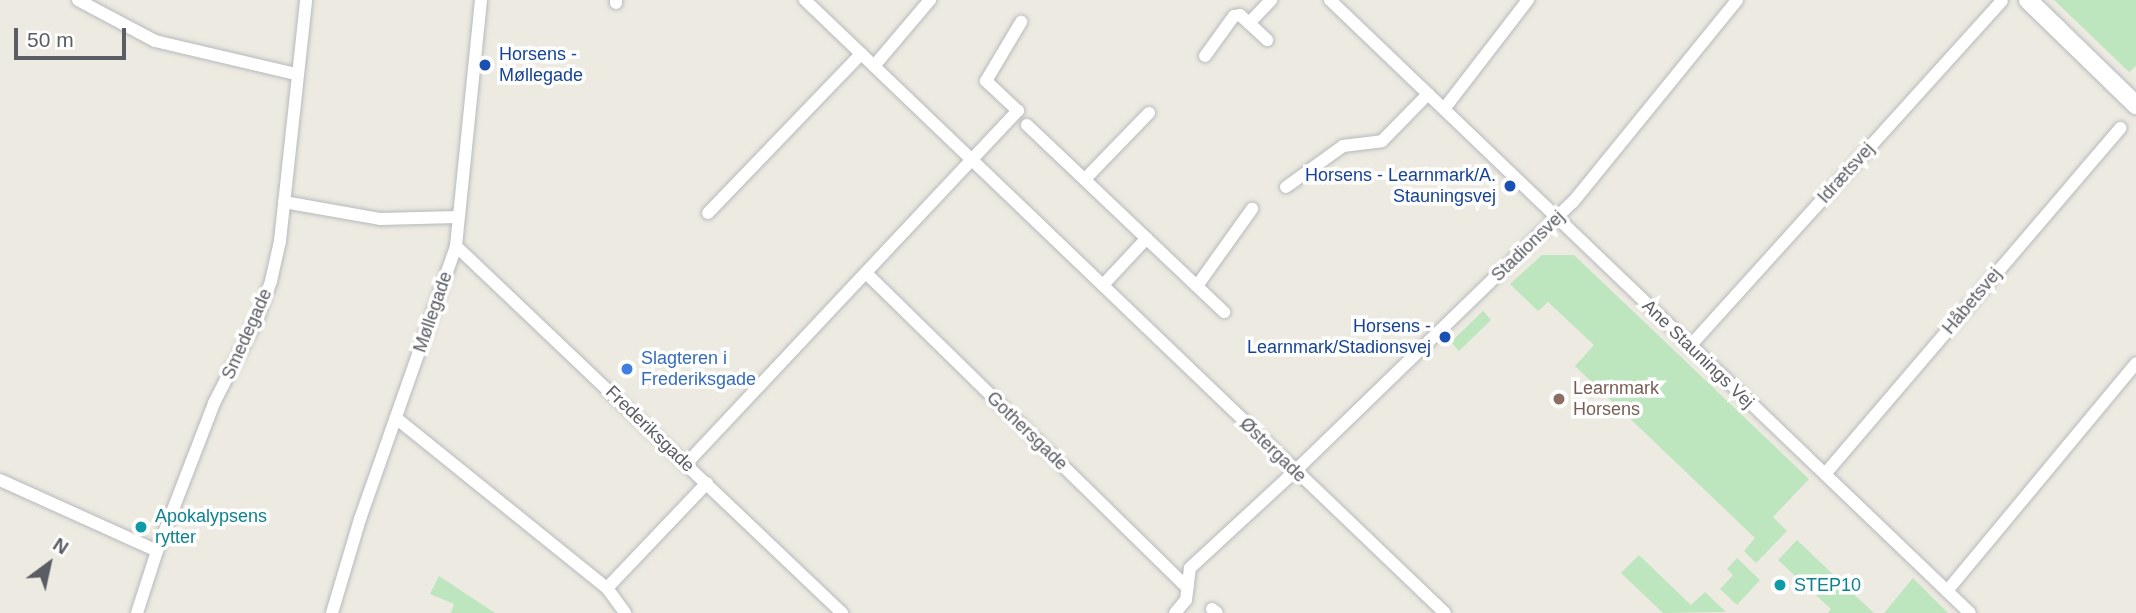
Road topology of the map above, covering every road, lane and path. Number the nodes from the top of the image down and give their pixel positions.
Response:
1 (78, 0) edge
2 (306, 0) edge
3 (481, 0) edge
4 (805, 0) edge
5 (930, 0) edge
6 (1271, 0) edge
7 (1330, 0) edge
8 (1528, 0) edge
9 (1737, 0) edge
10 (2028, 0) edge
11 (2002, 1) edge
12 (1021, 22) dead end
13 (1249, 23) junction
14 (1267, 40) dead end
15 (861, 54) junction
16 (1205, 56) dead end
17 (874, 66) junction
18 (296, 74) junction
19 (1428, 94) junction
20 (2136, 105) edge
21 (1444, 110) junction
22 (1149, 113) dead end
23 (1027, 125) dead end
24 (2120, 128) dead end
25 (972, 160) junction
26 (1084, 179) junction
27 (1286, 187) dead end
28 (284, 202) junction
29 (1252, 209) dead end
30 (708, 213) dead end
31 (457, 217) junction
32 (1557, 218) junction
33 (1147, 238) junction
34 (456, 246) junction
35 (866, 274) junction
36 (1103, 285) junction
37 (1197, 286) junction
38 (1224, 312) dead end
39 (1690, 346) junction
40 (2136, 363) edge
41 (396, 418) junction
42 (686, 464) junction
43 (1295, 471) junction
44 (1825, 474) junction
45 (0, 480) edge
46 (707, 483) junction
47 (157, 551) junction
48 (607, 588) junction
49 (1188, 588) junction
50 (1947, 591) junction
51 (138, 613) edge
52 (332, 613) edge
53 (625, 613) edge
54 (842, 613) edge
55 (1175, 613) edge
56 (1446, 613) edge
57 (1970, 613) edge

1 - 18 street
2 - 18 street, Smedegade
3 - 31 street, Møllegade
4 - 15 street, Østergade
5 - 17 street
6 - 13 street
7 - 19 street, Ane Staunings Vej
8 - 21 street
9 - 32 street, Stadionsvej
10 - 20 main road
11 - 39 street, Idrætsvej
12 - 25 street
13 - 14 street
13 - 16 street
15 - 17 street, Østergade
15 - 30 street
17 - 25 street, Østergade
18 - 28 street, Smedegade
19 - 21 street, Ane Staunings Vej
19 - 27 street
21 - 32 street, Ane Staunings Vej
22 - 26 street
23 - 26 street
24 - 44 street, Håbetsvej
25 - 35 street
25 - 36 street, Østergade
26 - 33 street
28 - 31 street
28 - 47 street, Smedegade
29 - 37 street
31 - 34 street, Møllegade
32 - 39 street, Ane Staunings Vej
32 - 43 street, Stadionsvej
33 - 36 street
33 - 37 street
34 - 41 street, Møllegade
34 - 42 street, Frederiksgade
35 - 42 street
35 - 49 street, Gothersgade
36 - 43 street, Østergade
37 - 38 street
39 - 44 street, Ane Staunings Vej
40 - 50 street
41 - 48 street
41 - 52 street, Møllegade
42 - 46 street, Frederiksgade
43 - 49 street, Stadionsvej
43 - 56 street, Østergade
44 - 50 street, Ane Staunings Vej
45 - 47 street
46 - 48 street
46 - 54 street, Frederiksgade
47 - 51 street, Smedegade
48 - 53 street
49 - 55 street, Stadionsvej
50 - 57 street, Ane Staunings Vej

